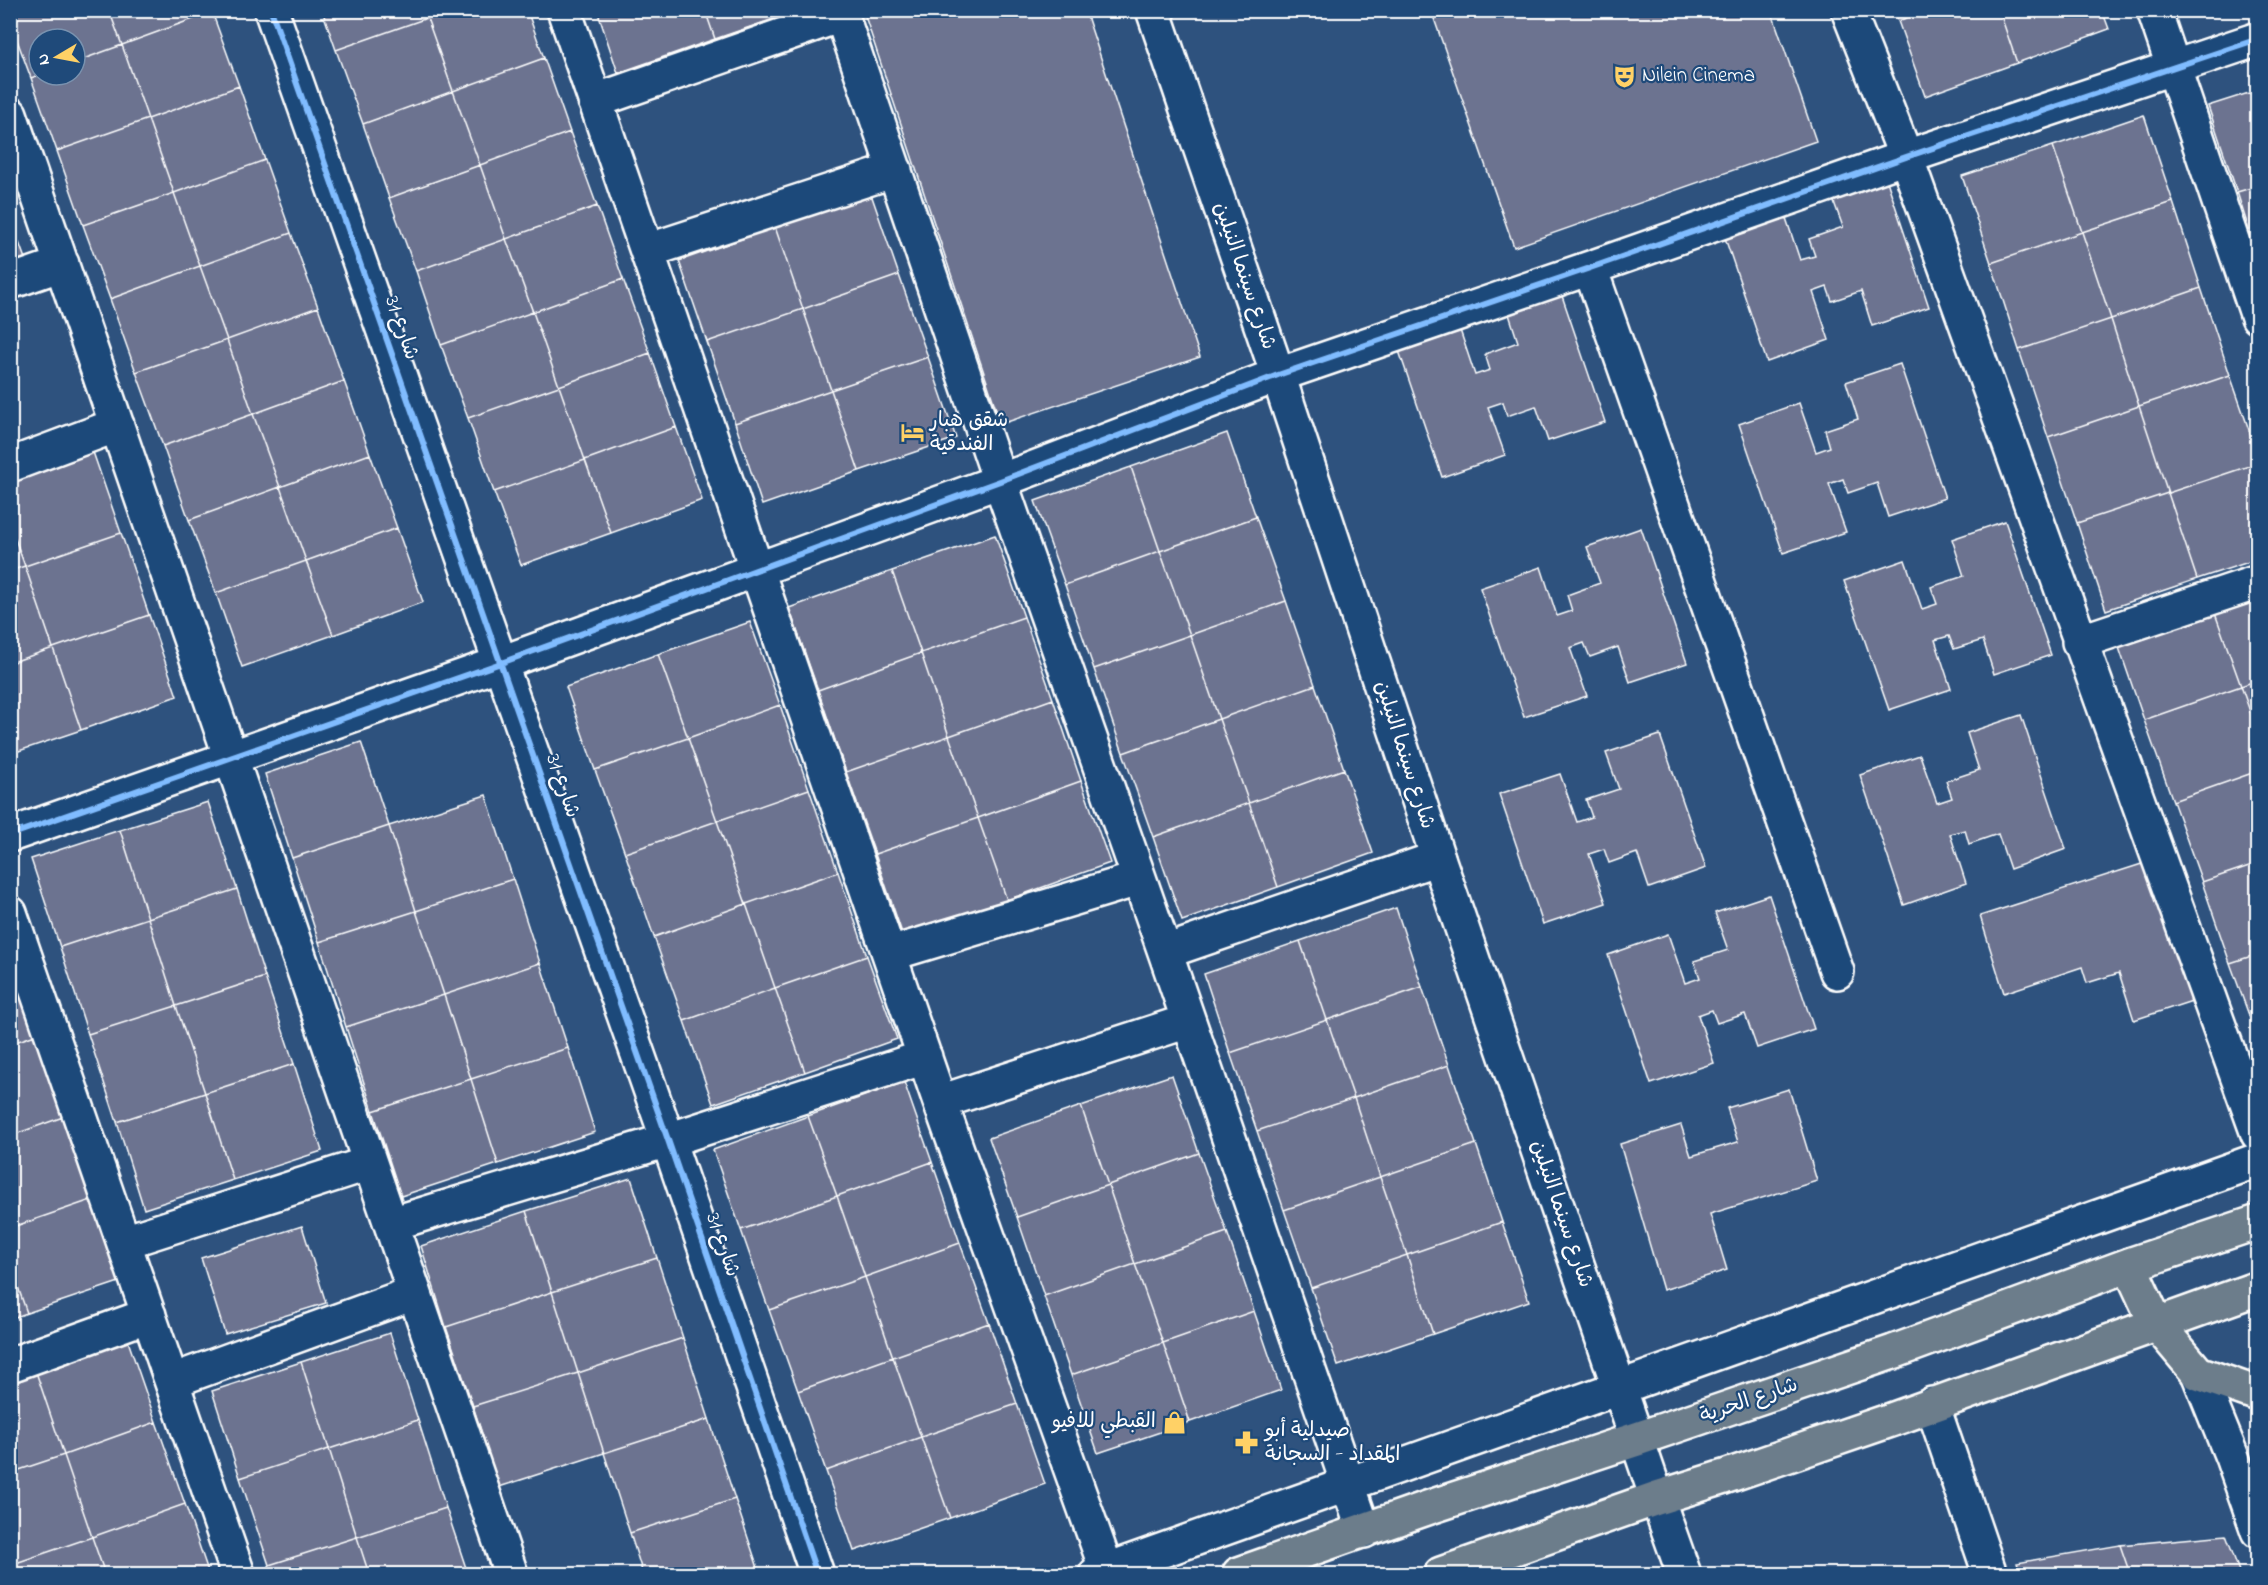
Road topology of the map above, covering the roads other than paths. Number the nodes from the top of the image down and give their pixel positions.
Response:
1 (271, 10) edge
2 (564, 10) edge
3 (1153, 10) edge
4 (1848, 10) edge
5 (2154, 10) edge
6 (841, 13) edge
7 (2258, 39) edge
8 (2175, 67) junction
9 (595, 101) junction
10 (10, 114) edge
11 (1906, 157) junction
12 (895, 170) junction
13 (647, 250) junction
14 (62, 264) junction
15 (1590, 268) junction
16 (10, 282) edge
17 (2258, 317) edge
18 (1278, 375) junction
19 (117, 425) junction
20 (10, 465) edge
21 (1000, 481) junction
22 (756, 568) junction
23 (2258, 582) edge
24 (2079, 642) junction
25 (501, 663) junction
26 (231, 756) junction
27 (10, 836) edge
28 (1438, 858) junction
29 (1138, 879) junction
30 (10, 913) edge
31 (1165, 952) junction
32 (890, 954) junction
33 (1837, 972) dead end
34 (1188, 1021) junction
35 (925, 1057) junction
36 (940, 1102) junction
37 (2258, 1134) edge
38 (668, 1140) junction
39 (2258, 1161) edge
40 (370, 1163) junction
41 (2258, 1222) edge
42 (391, 1224) junction
43 (124, 1242) junction
44 (2129, 1265) junction
45 (2258, 1288) edge
46 (414, 1293) junction
47 (149, 1315) junction
48 (2156, 1323) junction
49 (10, 1365) edge
50 (2198, 1373) junction
51 (172, 1381) junction
52 (1621, 1387) junction
53 (2258, 1394) edge
54 (1932, 1404) junction
55 (1638, 1439) junction
56 (1348, 1484) junction
57 (1657, 1498) junction
58 (1364, 1531) junction
59 (2258, 1532) edge
60 (1102, 1573) edge
61 (1448, 1573) edge
62 (238, 1575) edge
63 (511, 1575) edge
64 (817, 1575) edge
65 (1239, 1575) edge
66 (1684, 1575) edge
67 (1990, 1575) edge

1 - 25 street, شارع 31
2 - 9 street
3 - 18 street, شارع سينما النيلين
4 - 11 street
5 - 8 street
6 - 9 street
6 - 12 street
7 - 8 street
8 - 11 street
8 - 17 street
9 - 13 street
10 - 14 street
11 - 15 street
11 - 24 street
12 - 13 street
12 - 21 street
13 - 22 street
14 - 16 street
14 - 19 street
15 - 18 street
15 - 33 street
18 - 21 street
18 - 28 street, شارع سينما النيلين
19 - 20 street
19 - 26 street
21 - 22 street
21 - 29 street
22 - 25 street
22 - 32 street
23 - 24 street
24 - 37 street
25 - 26 street
25 - 38 street, شارع 31
26 - 27 street
26 - 40 street
28 - 31 street
28 - 52 street, شارع سينما النيلين
29 - 31 street
29 - 32 street
30 - 43 street
31 - 34 street
32 - 35 street
34 - 36 street
34 - 56 street
35 - 36 street
35 - 38 street
36 - 60 street
38 - 42 street
38 - 64 street, شارع 31
39 - 52 street
40 - 42 street
40 - 43 street
41 - 44 main road, شارع الحرية
42 - 46 street
43 - 47 street
44 - 48 main road
44 - 55 main road, شارع الحرية
45 - 48 main road
46 - 51 street
46 - 63 street
47 - 49 street
47 - 51 street
48 - 50 main road
48 - 54 main road
50 - 53 main road
50 - 59 street
51 - 62 street
52 - 55 street, شارع سينما النيلين
52 - 56 street
54 - 57 main road
54 - 67 street
55 - 57 street, شارع سينما النيلين
55 - 58 main road, شارع الحرية
56 - 58 street
56 - 60 street
57 - 61 main road
57 - 66 street, شارع سينما النيلين
58 - 65 main road, شارع الحرية

